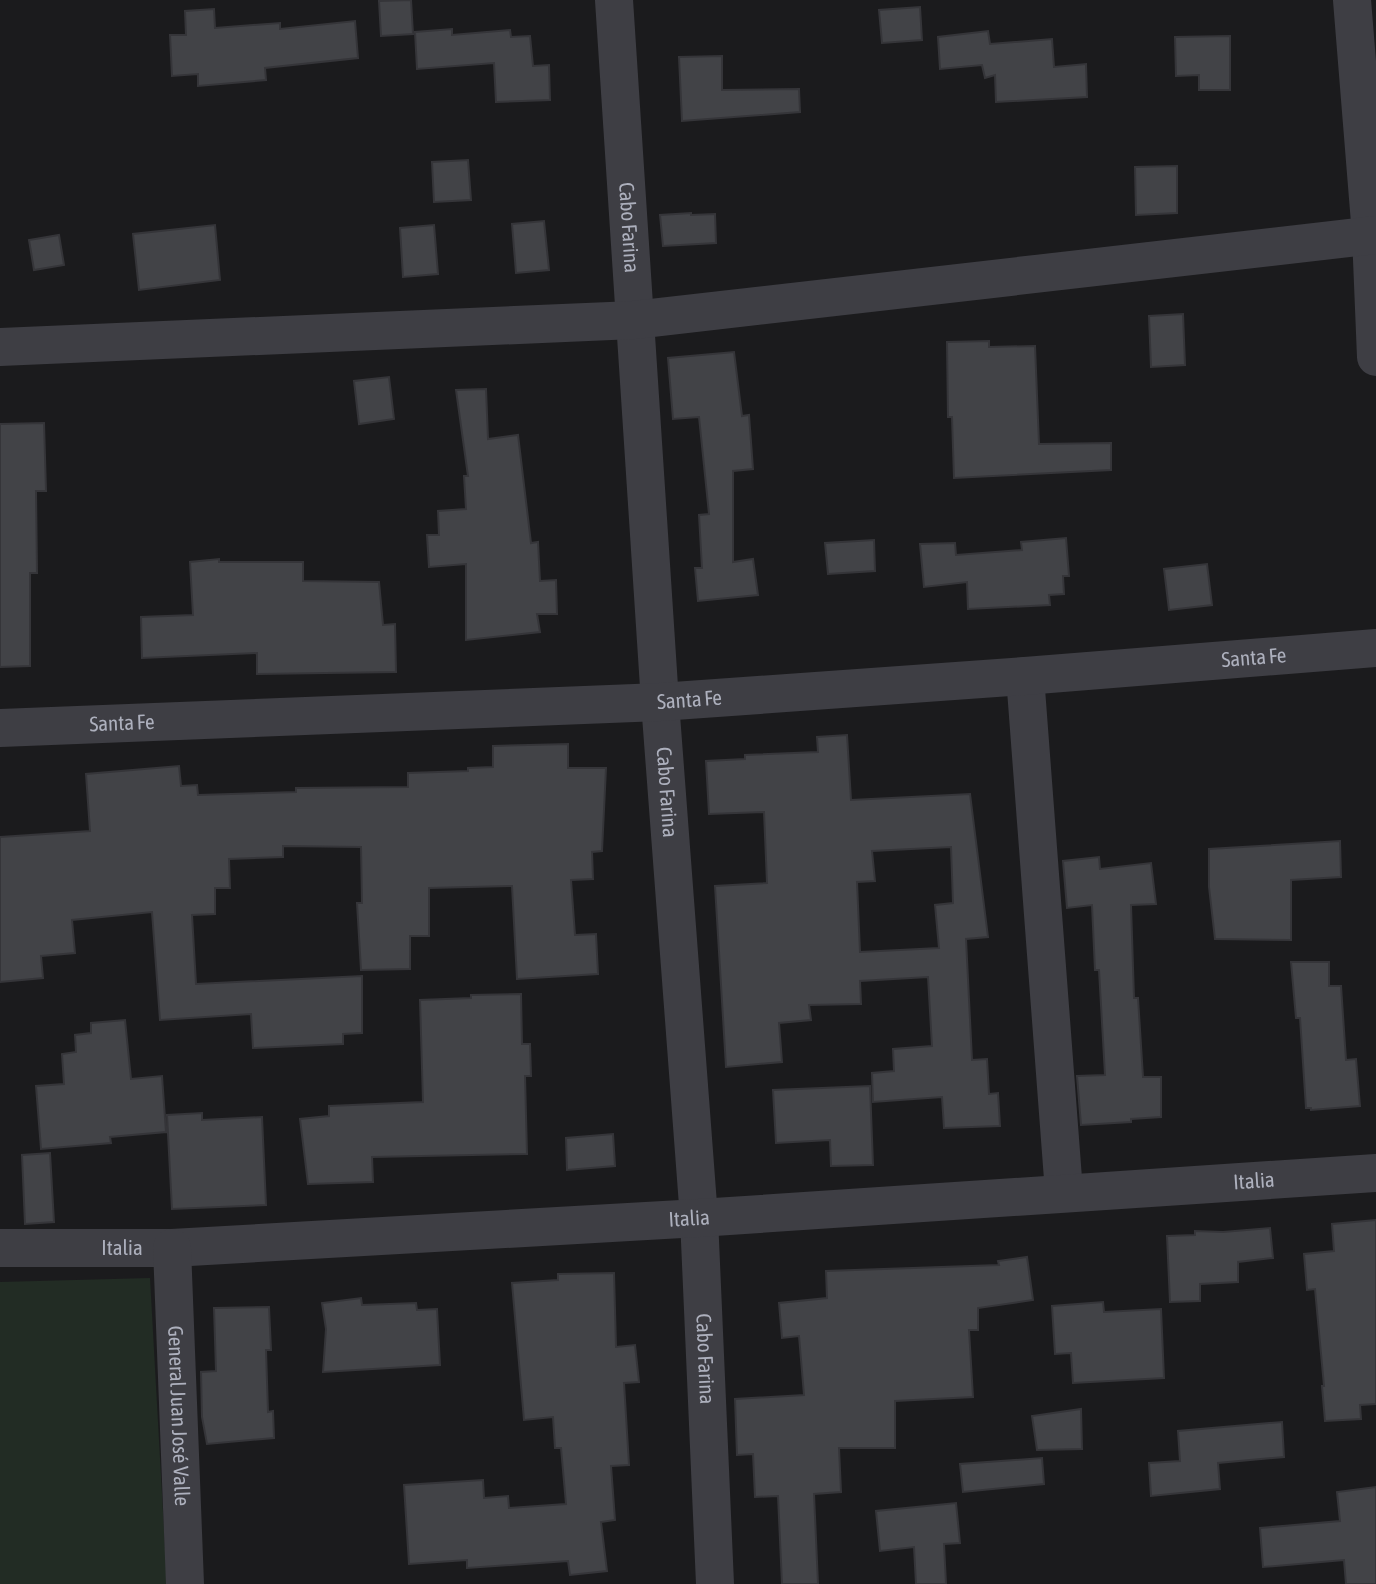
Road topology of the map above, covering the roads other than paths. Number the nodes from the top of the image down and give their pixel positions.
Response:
1 (614, 0) edge
2 (1352, 0) edge
3 (1374, 235) edge
4 (634, 320) junction
5 (0, 347) edge
6 (1376, 357) edge
7 (1376, 648) edge
8 (1025, 676) junction
9 (660, 702) junction
10 (0, 728) edge
11 (1376, 1173) edge
12 (1064, 1192) junction
13 (699, 1217) junction
14 (0, 1248) edge
15 (172, 1248) junction
16 (185, 1584) edge
17 (715, 1584) edge

1 - 4 street, Cabo Farina
2 - 3 street
3 - 4 street
3 - 6 street
4 - 5 street
4 - 9 street, Cabo Farina
7 - 8 street, Santa Fe
8 - 9 street, Santa Fe
8 - 12 street
9 - 10 street, Santa Fe
9 - 13 street, Cabo Farina
11 - 12 street, Italia
12 - 13 street, Italia
13 - 15 street, Italia
13 - 17 street, Cabo Farina
14 - 15 street, Italia
15 - 16 street, General Juan José Valle

